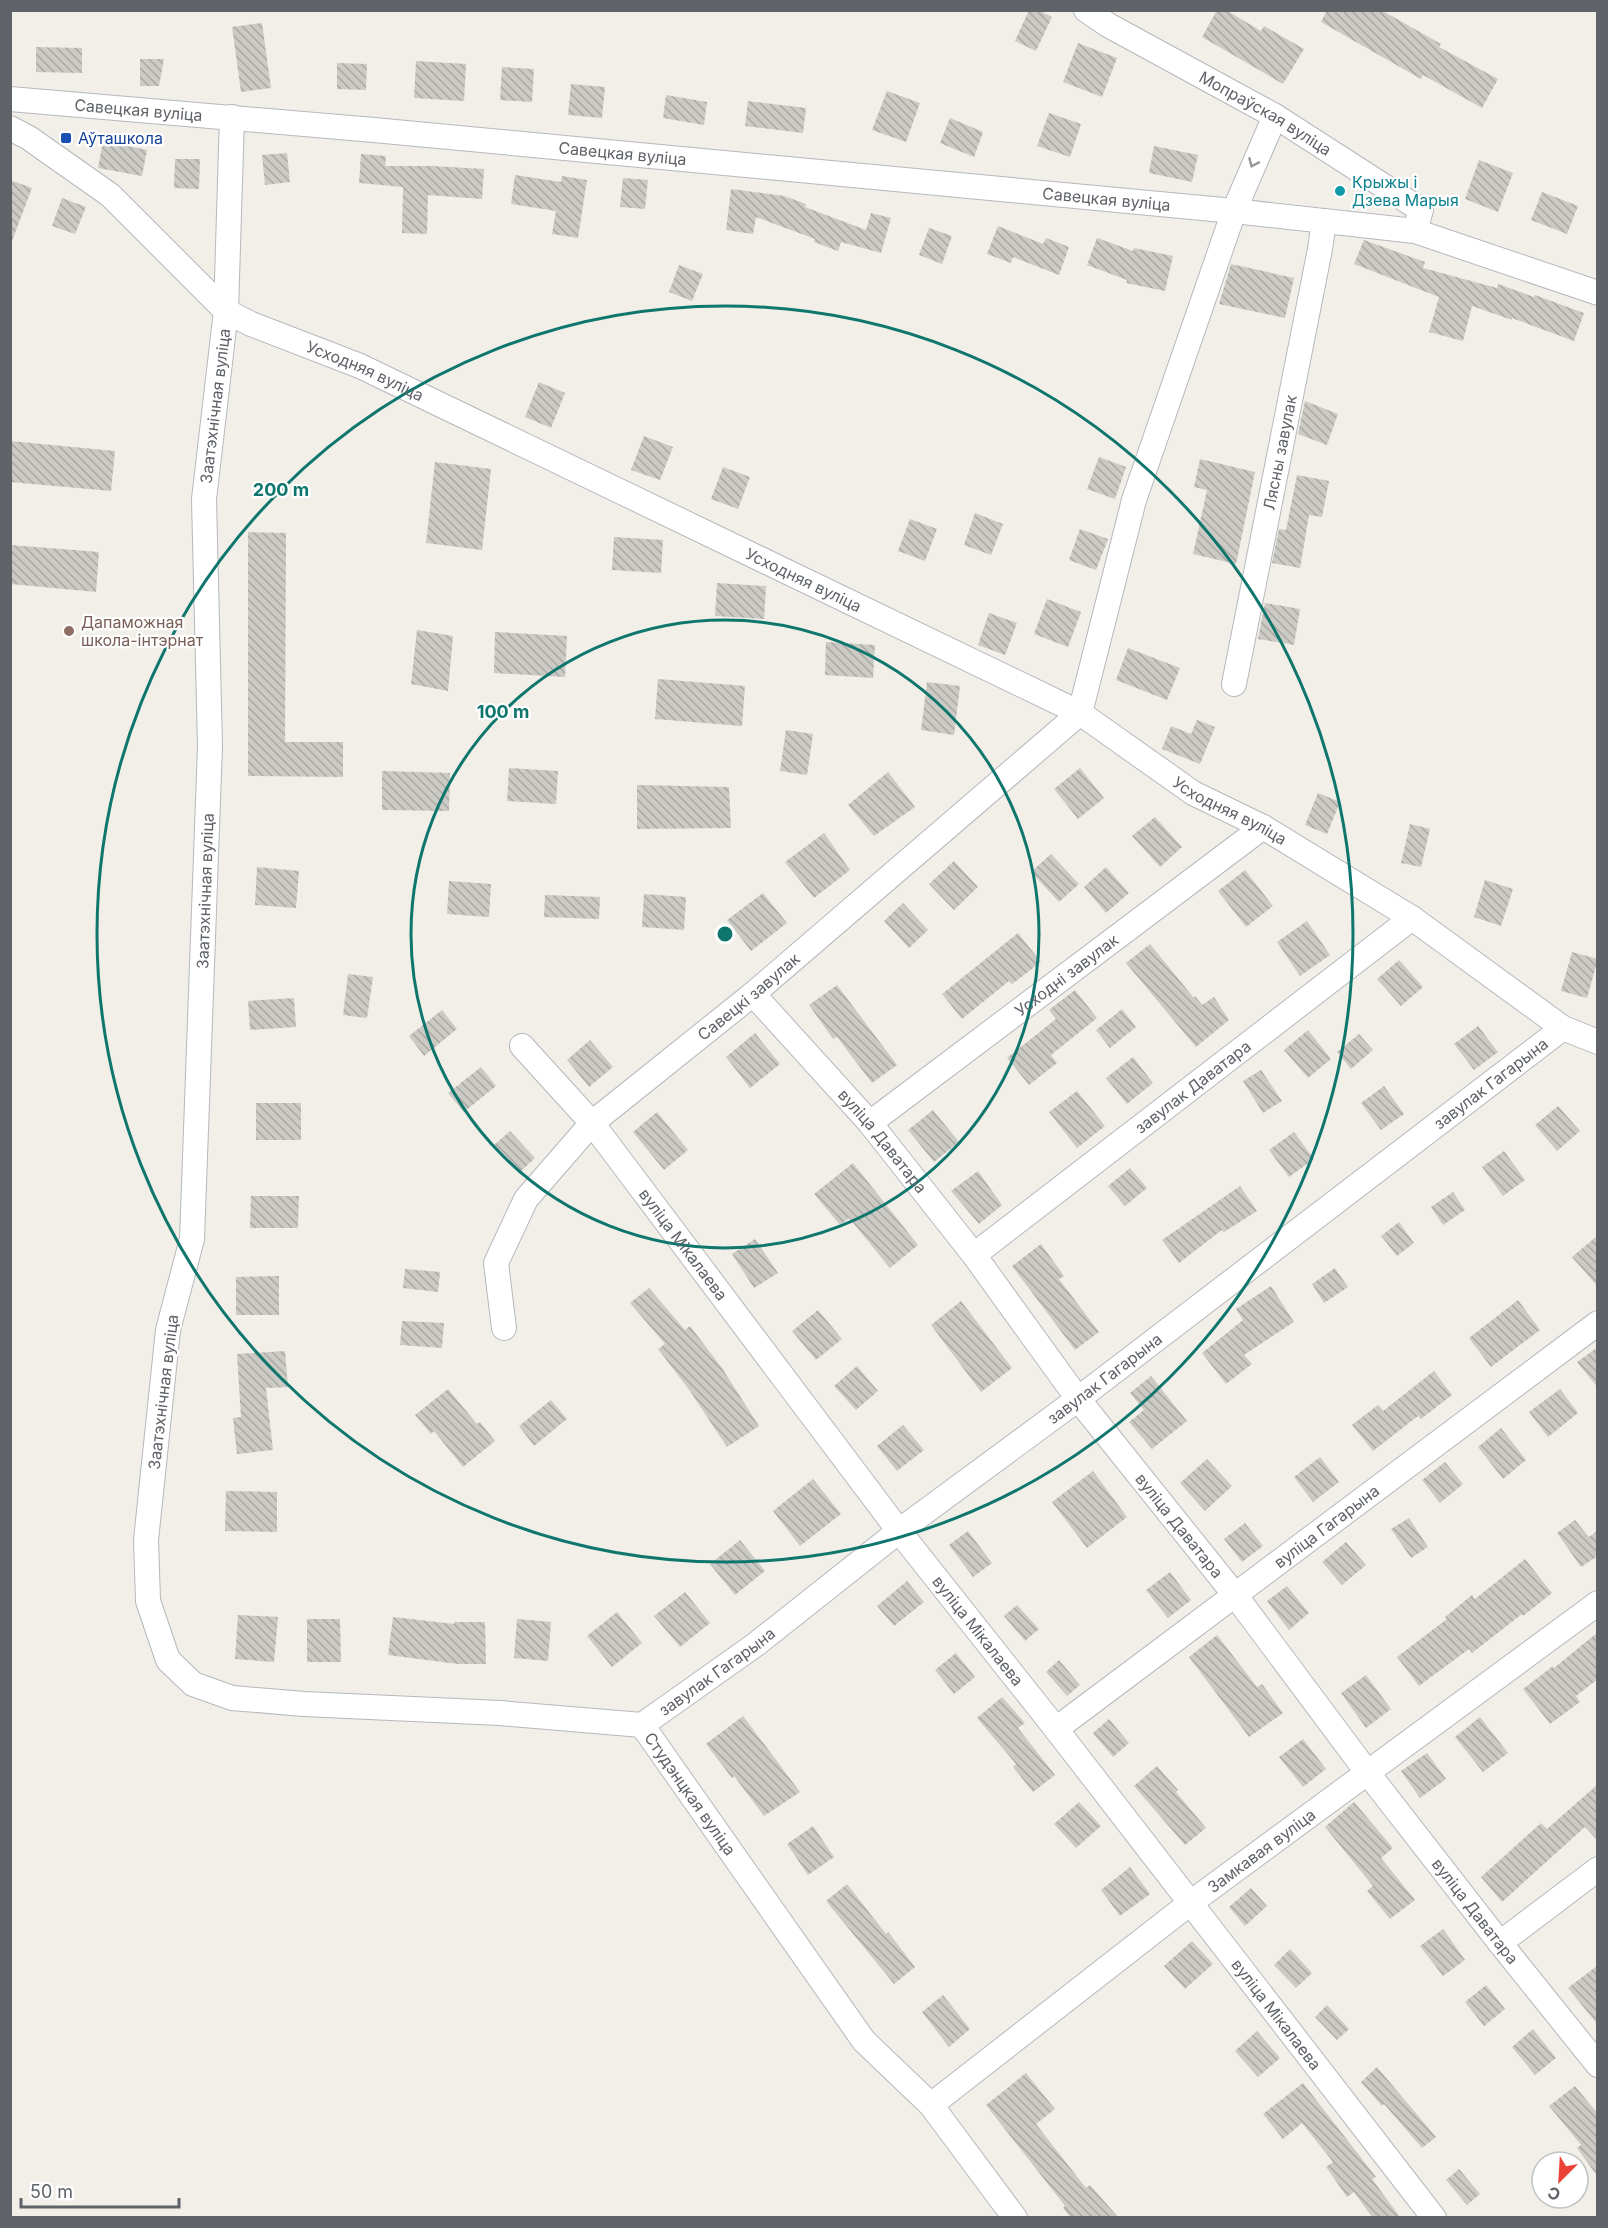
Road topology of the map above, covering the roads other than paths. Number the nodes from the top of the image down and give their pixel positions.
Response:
1 (1086, 10) edge
2 (10, 99) edge
3 (1275, 116) junction
4 (232, 117) junction
5 (10, 128) edge
6 (1234, 211) junction
7 (1324, 221) junction
8 (1418, 221) junction
9 (1598, 293) edge
10 (226, 311) junction
11 (1234, 684) dead end
12 (1080, 712) junction
13 (1263, 827) junction
14 (1412, 918) junction
15 (753, 994) junction
16 (1563, 1028) junction
17 (1598, 1042) edge
18 (522, 1046) dead end
19 (592, 1123) junction
20 (870, 1123) junction
21 (974, 1255) junction
22 (1598, 1323) edge
23 (504, 1328) dead end
24 (1078, 1399) junction
25 (899, 1531) junction
26 (1235, 1595) junction
27 (1598, 1603) edge
28 (168, 1660) joint
29 (642, 1725) junction
30 (1056, 1730) junction
31 (1367, 1772) junction
32 (1598, 1869) edge
33 (1189, 1904) junction
34 (1500, 1943) junction
35 (1598, 2065) edge
36 (931, 2105) junction
37 (1015, 2217) edge
38 (1434, 2217) edge

1 - 3 street, Мопраўская вуліца
2 - 4 street, Савецкая вуліца
3 -> 6 street
3 - 8 street, Мопраўская вуліца
4 - 6 street, Савецкая вуліца
4 - 10 street, Заатэхнічная вуліца
5 - 10 street, Усходняя вуліца
6 - 7 street, Савецкая вуліца
6 - 12 street
7 - 8 street, Савецкая вуліца
7 - 11 street, Лясны завулак
8 - 9 street, Савецкая вуліца
10 - 12 street, Усходняя вуліца
10 - 28 street, Заатэхнічная вуліца
12 - 13 street, Усходняя вуліца
12 - 15 street, Савецкі завулак
13 - 14 street, Усходняя вуліца
13 - 20 street, Усходні завулак
14 - 16 street, Усходняя вуліца
14 - 21 street, завулак Даватара
15 - 19 street, Савецкі завулак
15 - 20 street, вуліца Даватара
16 - 17 street, Усходняя вуліца
16 - 24 street, завулак Гагарына
18 - 19 street, вуліца Мікалаева
19 - 23 street, Савецкі завулак
19 - 25 street, вуліца Мікалаева
20 - 21 street, вуліца Даватара
21 - 24 street, вуліца Даватара
22 - 26 street, вуліца Гагарына
24 - 25 street, завулак Гагарына
24 - 26 street, вуліца Даватара
25 - 29 street, завулак Гагарына
25 - 30 street, вуліца Мікалаева
26 - 30 street, вуліца Гагарына
26 - 31 street, вуліца Даватара
27 - 31 street, Замкавая вуліца
28 - 29 street, Студэнцкая вуліца
29 - 36 street, Студэнцкая вуліца
30 - 33 street, вуліца Мікалаева
31 - 33 street, Замкавая вуліца
31 - 34 street, вуліца Даватара
32 - 34 street
33 - 36 street, Замкавая вуліца
33 - 38 street, вуліца Мікалаева
34 - 35 street, вуліца Даватара
36 - 37 street, Студэнцкая вуліца

